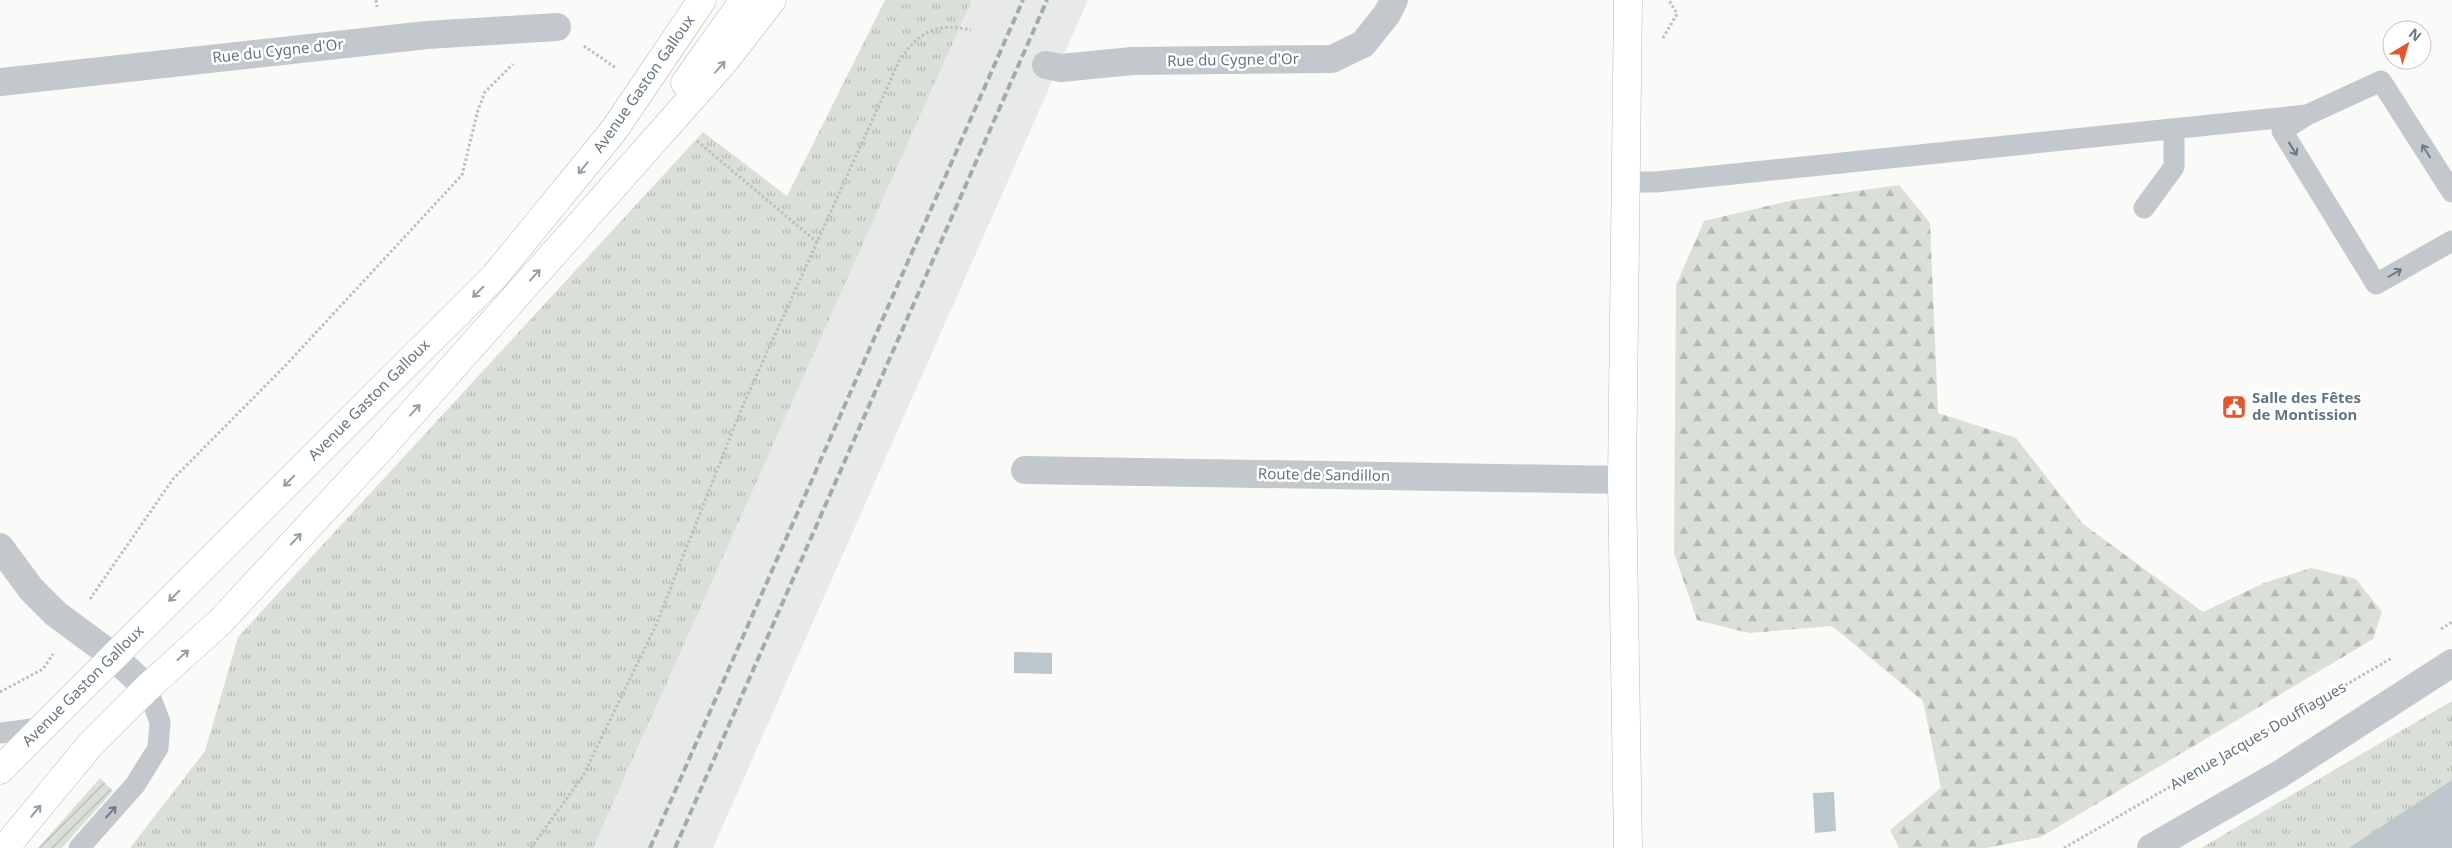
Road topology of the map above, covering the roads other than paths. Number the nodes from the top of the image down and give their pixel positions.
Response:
1 (702, 0) edge
2 (744, 0) edge
3 (772, 0) edge
4 (1394, 0) edge
5 (1628, 0) edge
6 (557, 27) road end
7 (1046, 65) dead end
8 (0, 82) edge
9 (2307, 115) junction
10 (2174, 129) junction
11 (1626, 182) junction
12 (2452, 192) edge
13 (2144, 208) dead end
14 (595, 209) junction
15 (2452, 241) edge
16 (1025, 470) dead end
17 (1622, 480) junction
18 (0, 548) edge
19 (113, 656) junction
20 (2452, 663) edge
21 (147, 688) junction
22 (40, 728) junction
23 (0, 733) edge
24 (0, 770) edge
25 (5, 848) edge
26 (79, 848) edge
27 (1628, 848) edge
28 (2151, 848) edge

1 -> 19 main road, Avenue Gaston Galloux
2 - 14 main road
14 -> 3 main road
4 - 7 street, Rue du Cygne d'Or
5 - 11 main road
6 - 8 street, Rue du Cygne d'Or
9 - 10 lane
12 -> 9 lane
9 -> 15 lane
10 - 11 lane
10 - 13 lane
11 - 17 main road
21 -> 14 main road
16 - 17 street, Route de Sandillon
17 - 27 main road
18 - 19 street
19 - 21 street
19 - 22 main road, Avenue Gaston Galloux
20 - 28 street
25 -> 21 main road
26 -> 21 lane
22 - 23 lane
22 - 24 main road, Avenue Gaston Galloux

